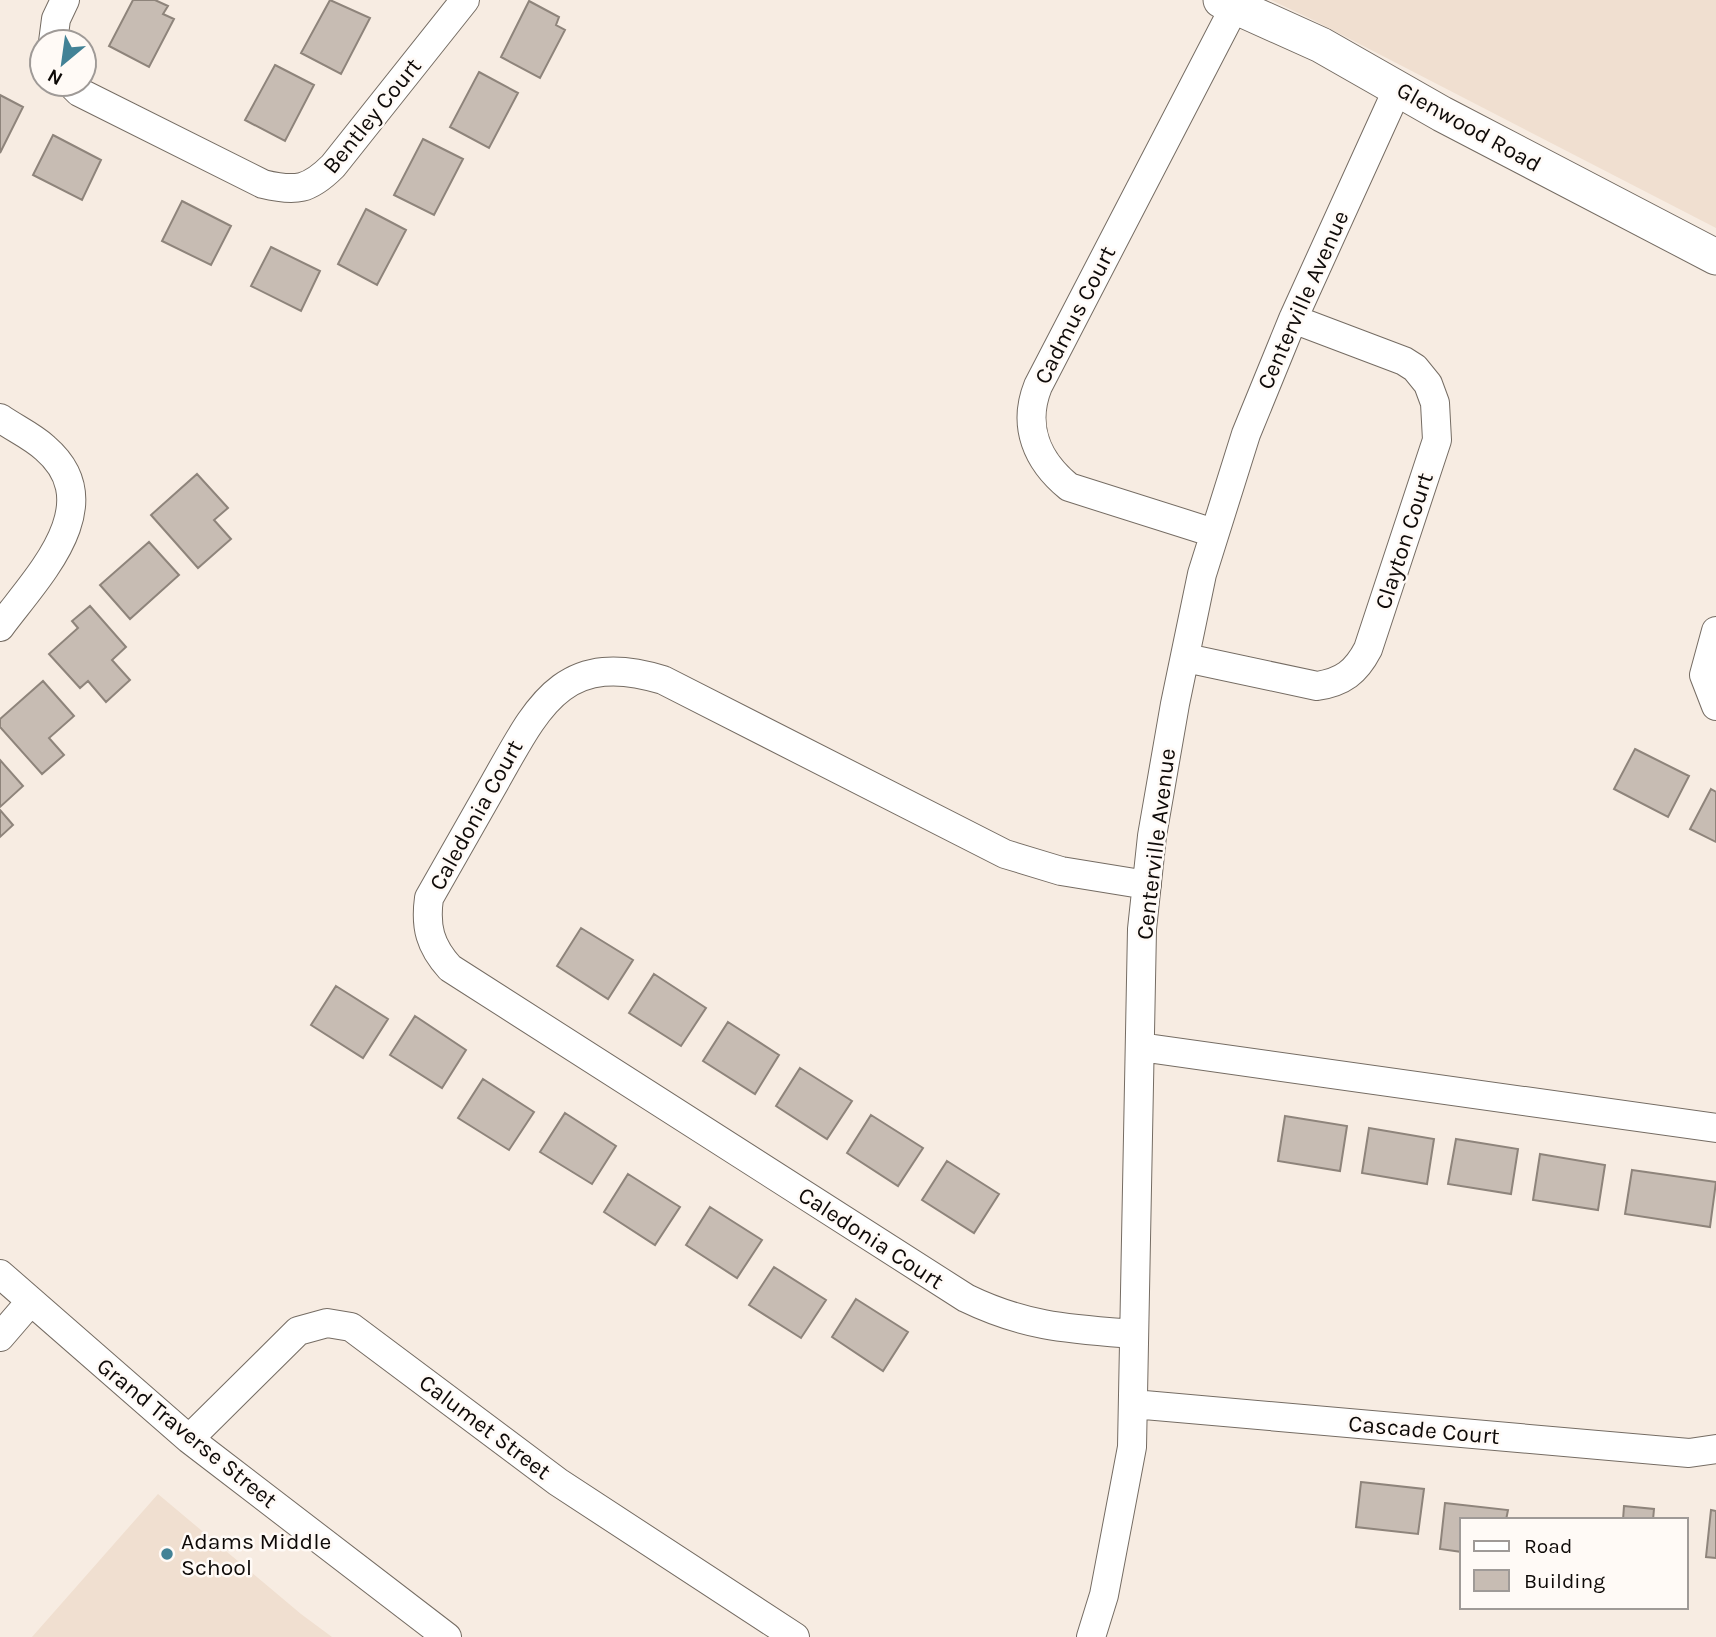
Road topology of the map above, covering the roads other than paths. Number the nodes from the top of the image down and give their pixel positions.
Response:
1 (65, 0) edge
2 (465, 0) edge
3 (1228, 3) edge
4 (55, 28) edge
5 (1398, 88) junction
6 (91, 98) edge
7 (1716, 257) edge
8 (1293, 319) junction
9 (0, 418) edge
10 (1214, 533) junction
11 (0, 628) edge
12 (1716, 631) edge
13 (1186, 658) junction
14 (1716, 706) edge
15 (1147, 885) junction
16 (1140, 1047) junction
17 (1716, 1128) edge
18 (0, 1274) edge
19 (31, 1301) junction
20 (1135, 1334) junction
21 (0, 1337) edge
22 (1133, 1404) junction
23 (189, 1439) junction
24 (1716, 1449) edge
25 (447, 1637) edge
26 (795, 1637) edge
27 (1091, 1637) edge

1 - 4 street
2 - 6 street, Bentley Court
3 - 5 street, Glenwood Road
3 - 10 street, Cadmus Court
5 - 7 street, Glenwood Road
5 - 8 street, Centerville Avenue
8 - 10 street, Centerville Avenue
8 - 13 street, Clayton Court
9 - 11 street
10 - 13 street, Centerville Avenue
12 - 14 street
13 - 15 street, Centerville Avenue
15 - 16 street, Centerville Avenue
15 - 20 street, Caledonia Court
16 - 17 street
16 - 20 street, Centerville Avenue
18 - 19 street, Grand Traverse Street
19 - 21 street
19 - 23 street, Grand Traverse Street
20 - 22 street, Centerville Avenue
22 - 24 street, Cascade Court
22 - 27 street, Centerville Avenue
23 - 25 street, Grand Traverse Street
23 - 26 street, Calumet Street

